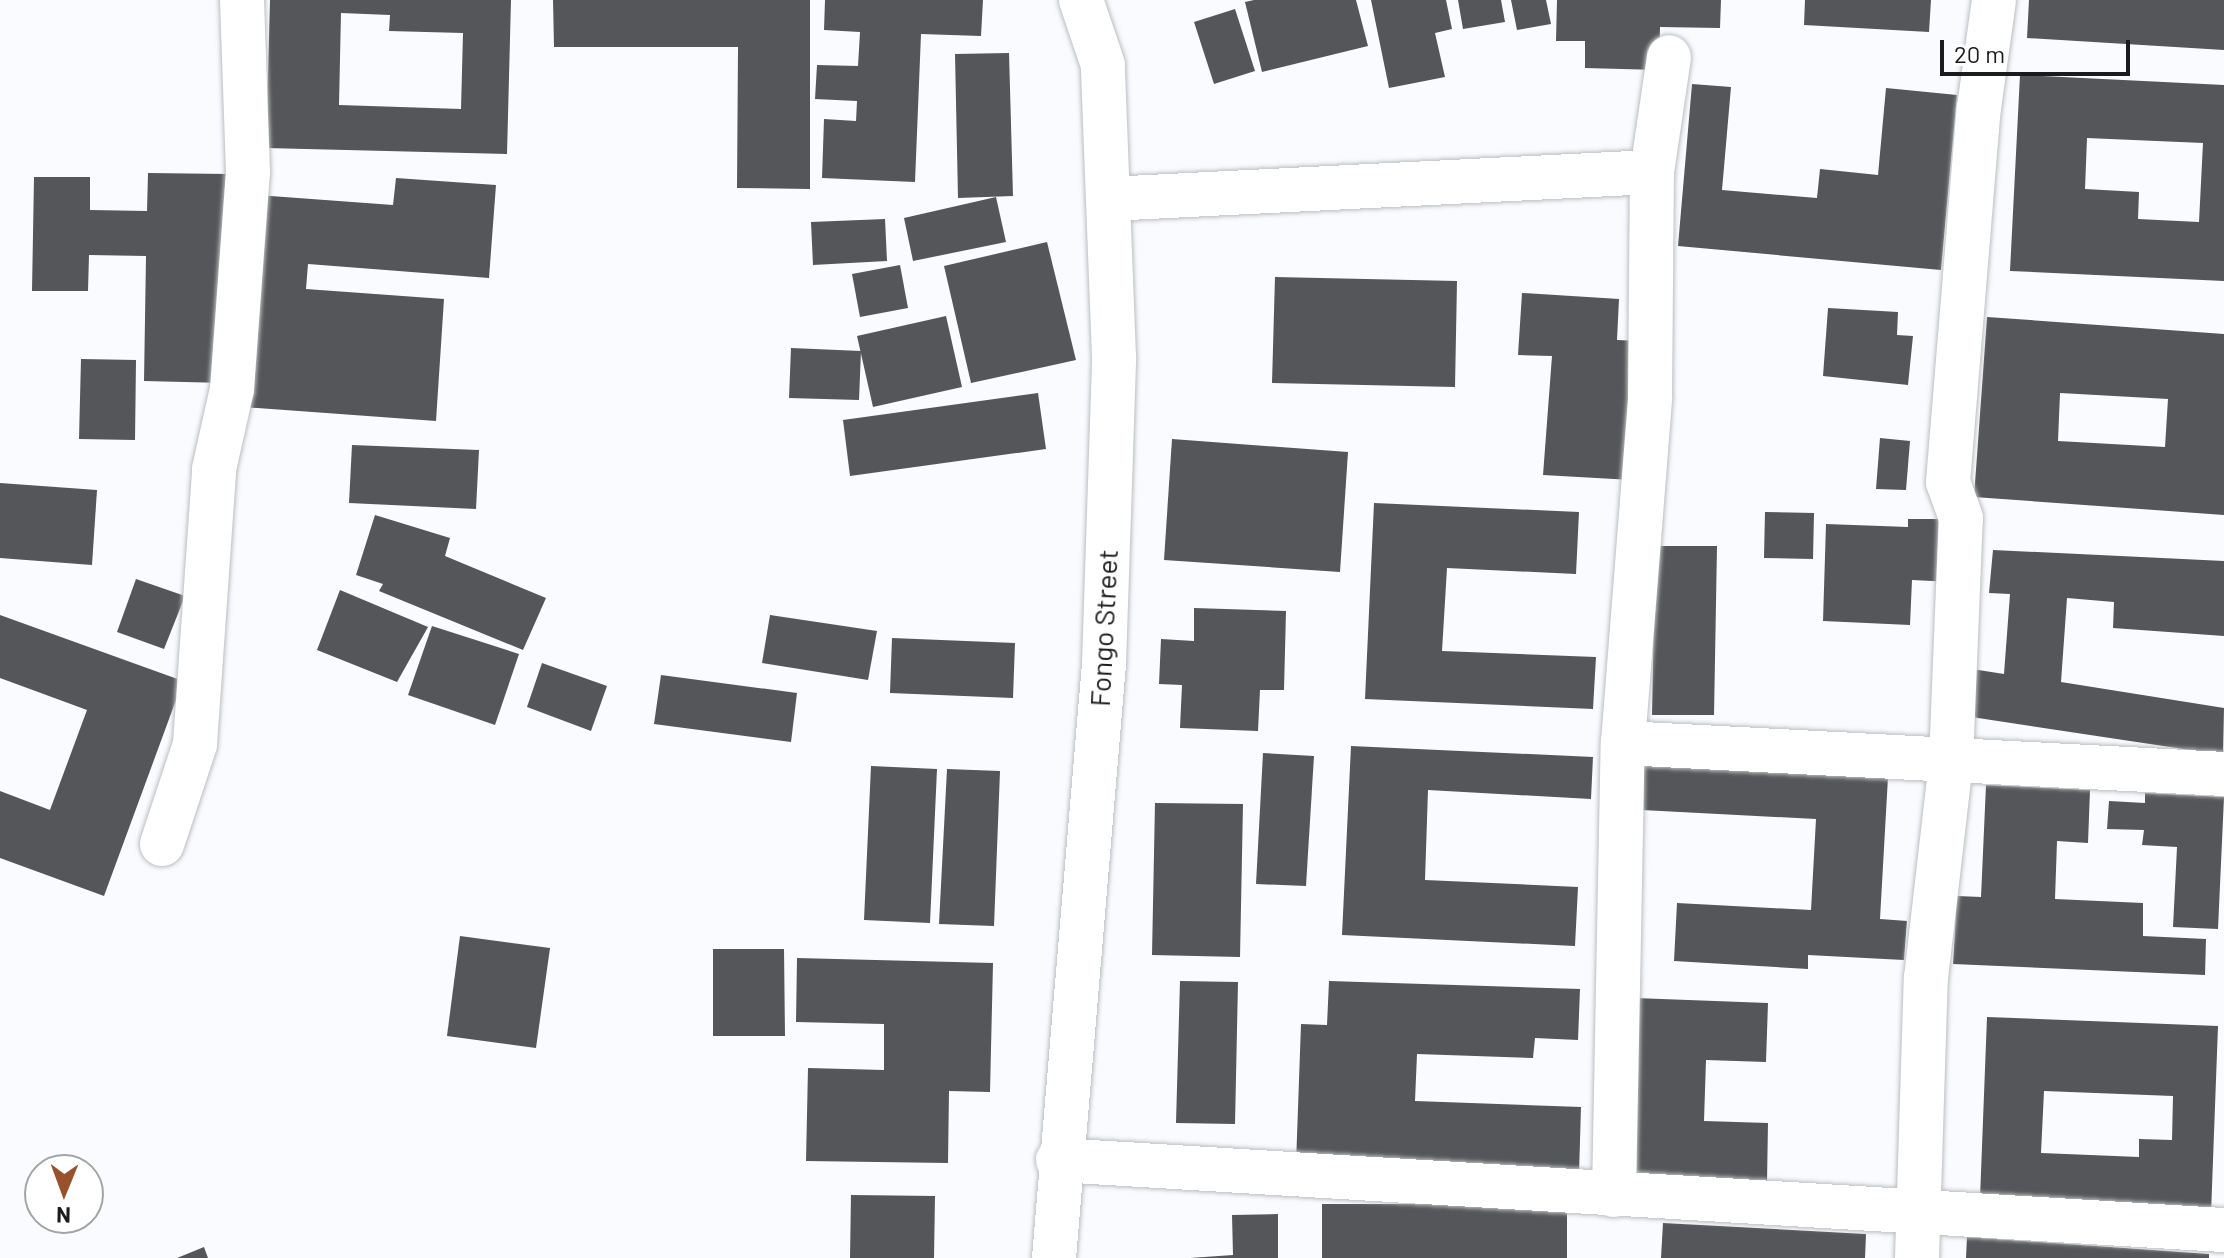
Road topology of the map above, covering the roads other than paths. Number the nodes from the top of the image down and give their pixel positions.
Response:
1 (242, 0) edge
2 (1081, 0) edge
3 (1994, 0) edge
4 (1669, 57) dead end
5 (1652, 172) junction
6 (1108, 199) junction
7 (1623, 743) junction
8 (1951, 762) junction
9 (2224, 774) edge
10 (162, 844) dead end
11 (1058, 1160) junction
12 (1614, 1195) junction
13 (1920, 1215) junction
14 (2224, 1230) edge
15 (1054, 1258) edge
16 (1917, 1258) edge

1 - 10 street
2 - 6 street, Fongo Street
3 - 8 street
4 - 5 street
5 - 6 street
5 - 7 street
6 - 11 street, Fongo Street
7 - 8 street
7 - 12 street
8 - 9 street
8 - 13 street
11 - 12 street
11 - 15 street, Fongo Street
12 - 13 street
13 - 14 street
13 - 16 street

